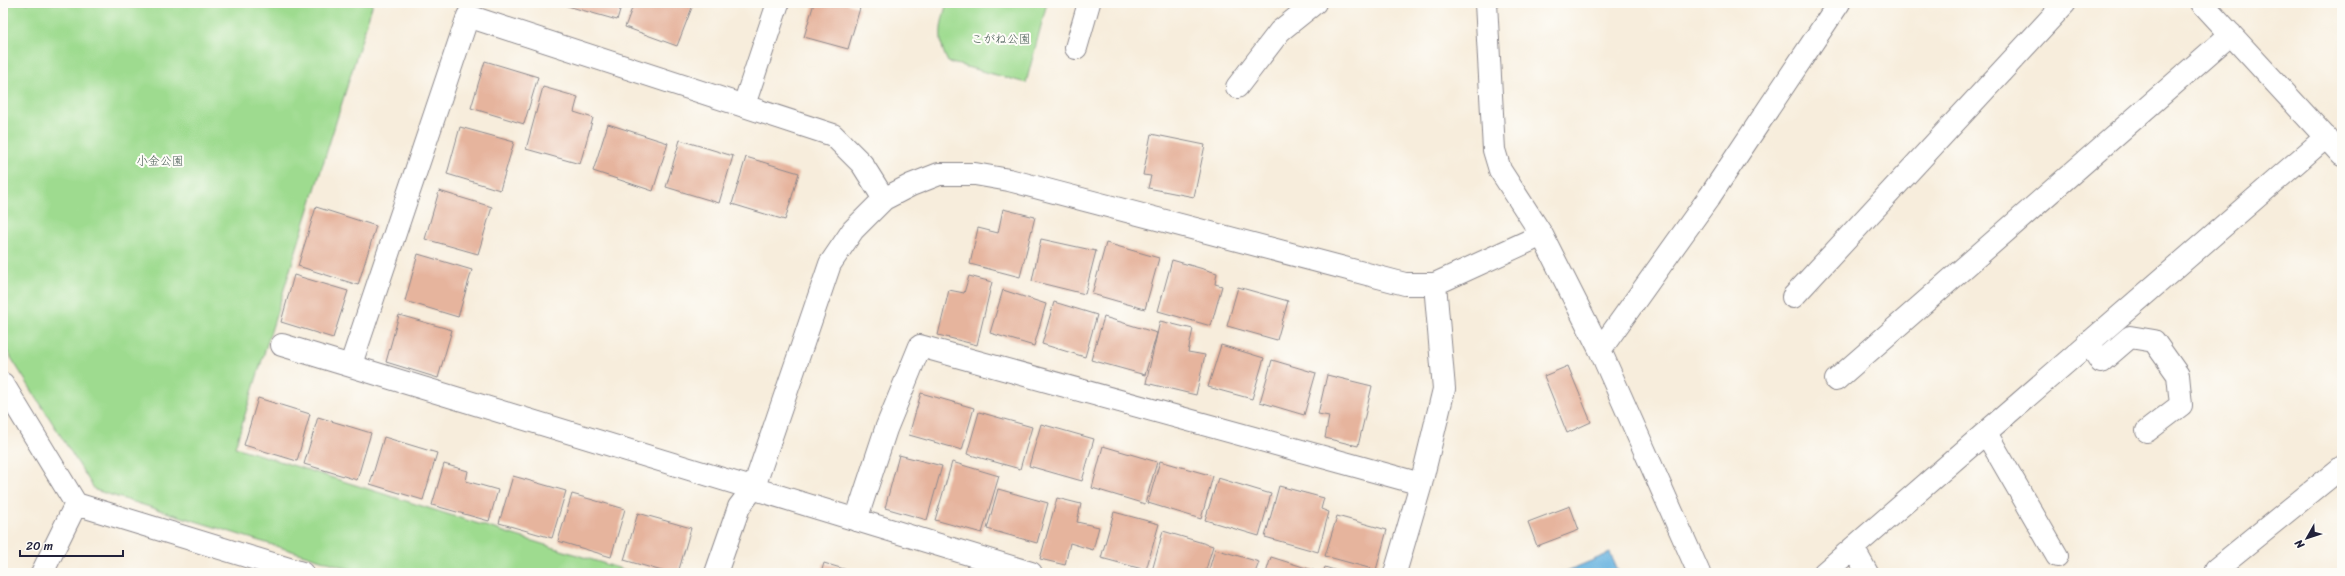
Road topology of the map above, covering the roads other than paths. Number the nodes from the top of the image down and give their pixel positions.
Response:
1 (778, 3) edge
2 (1089, 3) edge
3 (1315, 3) edge
4 (1486, 3) edge
5 (1839, 3) edge
6 (2065, 3) edge
7 (2202, 3) edge
8 (470, 10) edge
9 (2231, 34) junction
10 (1076, 48) dead end
11 (1237, 87) dead end
12 (744, 105) junction
13 (2326, 137) junction
14 (2342, 155) edge
15 (884, 200) junction
16 (1542, 235) junction
17 (1435, 284) junction
18 (1793, 296) dead end
19 (2088, 342) junction
20 (282, 345) dead end
21 (1600, 350) junction
22 (351, 364) junction
23 (1836, 380) dead end
24 (3, 384) edge
25 (2146, 431) dead end
26 (1986, 433) junction
27 (2342, 467) edge
28 (1421, 484) junction
29 (754, 487) junction
30 (76, 504) junction
31 (856, 520) junction
32 (1853, 548) junction
33 (2057, 556) dead end
34 (2216, 569) dead end
35 (42, 573) edge
36 (302, 573) edge
37 (716, 573) edge
38 (1031, 573) edge
39 (1395, 573) edge
40 (1699, 573) edge
41 (1824, 573) edge
42 (1867, 573) edge

1 - 12 street
2 - 10 street
3 - 11 street
4 - 16 street
5 - 21 street
6 - 18 street
7 - 9 street
8 - 12 street
8 - 22 street
9 - 13 street
9 - 23 street
12 - 15 street
13 - 14 street
13 - 19 street
15 - 17 street
15 - 29 street
16 - 17 street
16 - 21 street
17 - 28 street
19 - 25 street
19 - 26 street
20 - 22 street
21 - 40 street
22 - 29 street
24 - 30 street
26 - 32 street
26 - 33 street
27 - 34 street
28 - 31 street
28 - 39 street
29 - 31 street
29 - 37 street
30 - 35 street
30 - 36 street
31 - 38 street
32 - 41 street
32 - 42 street

